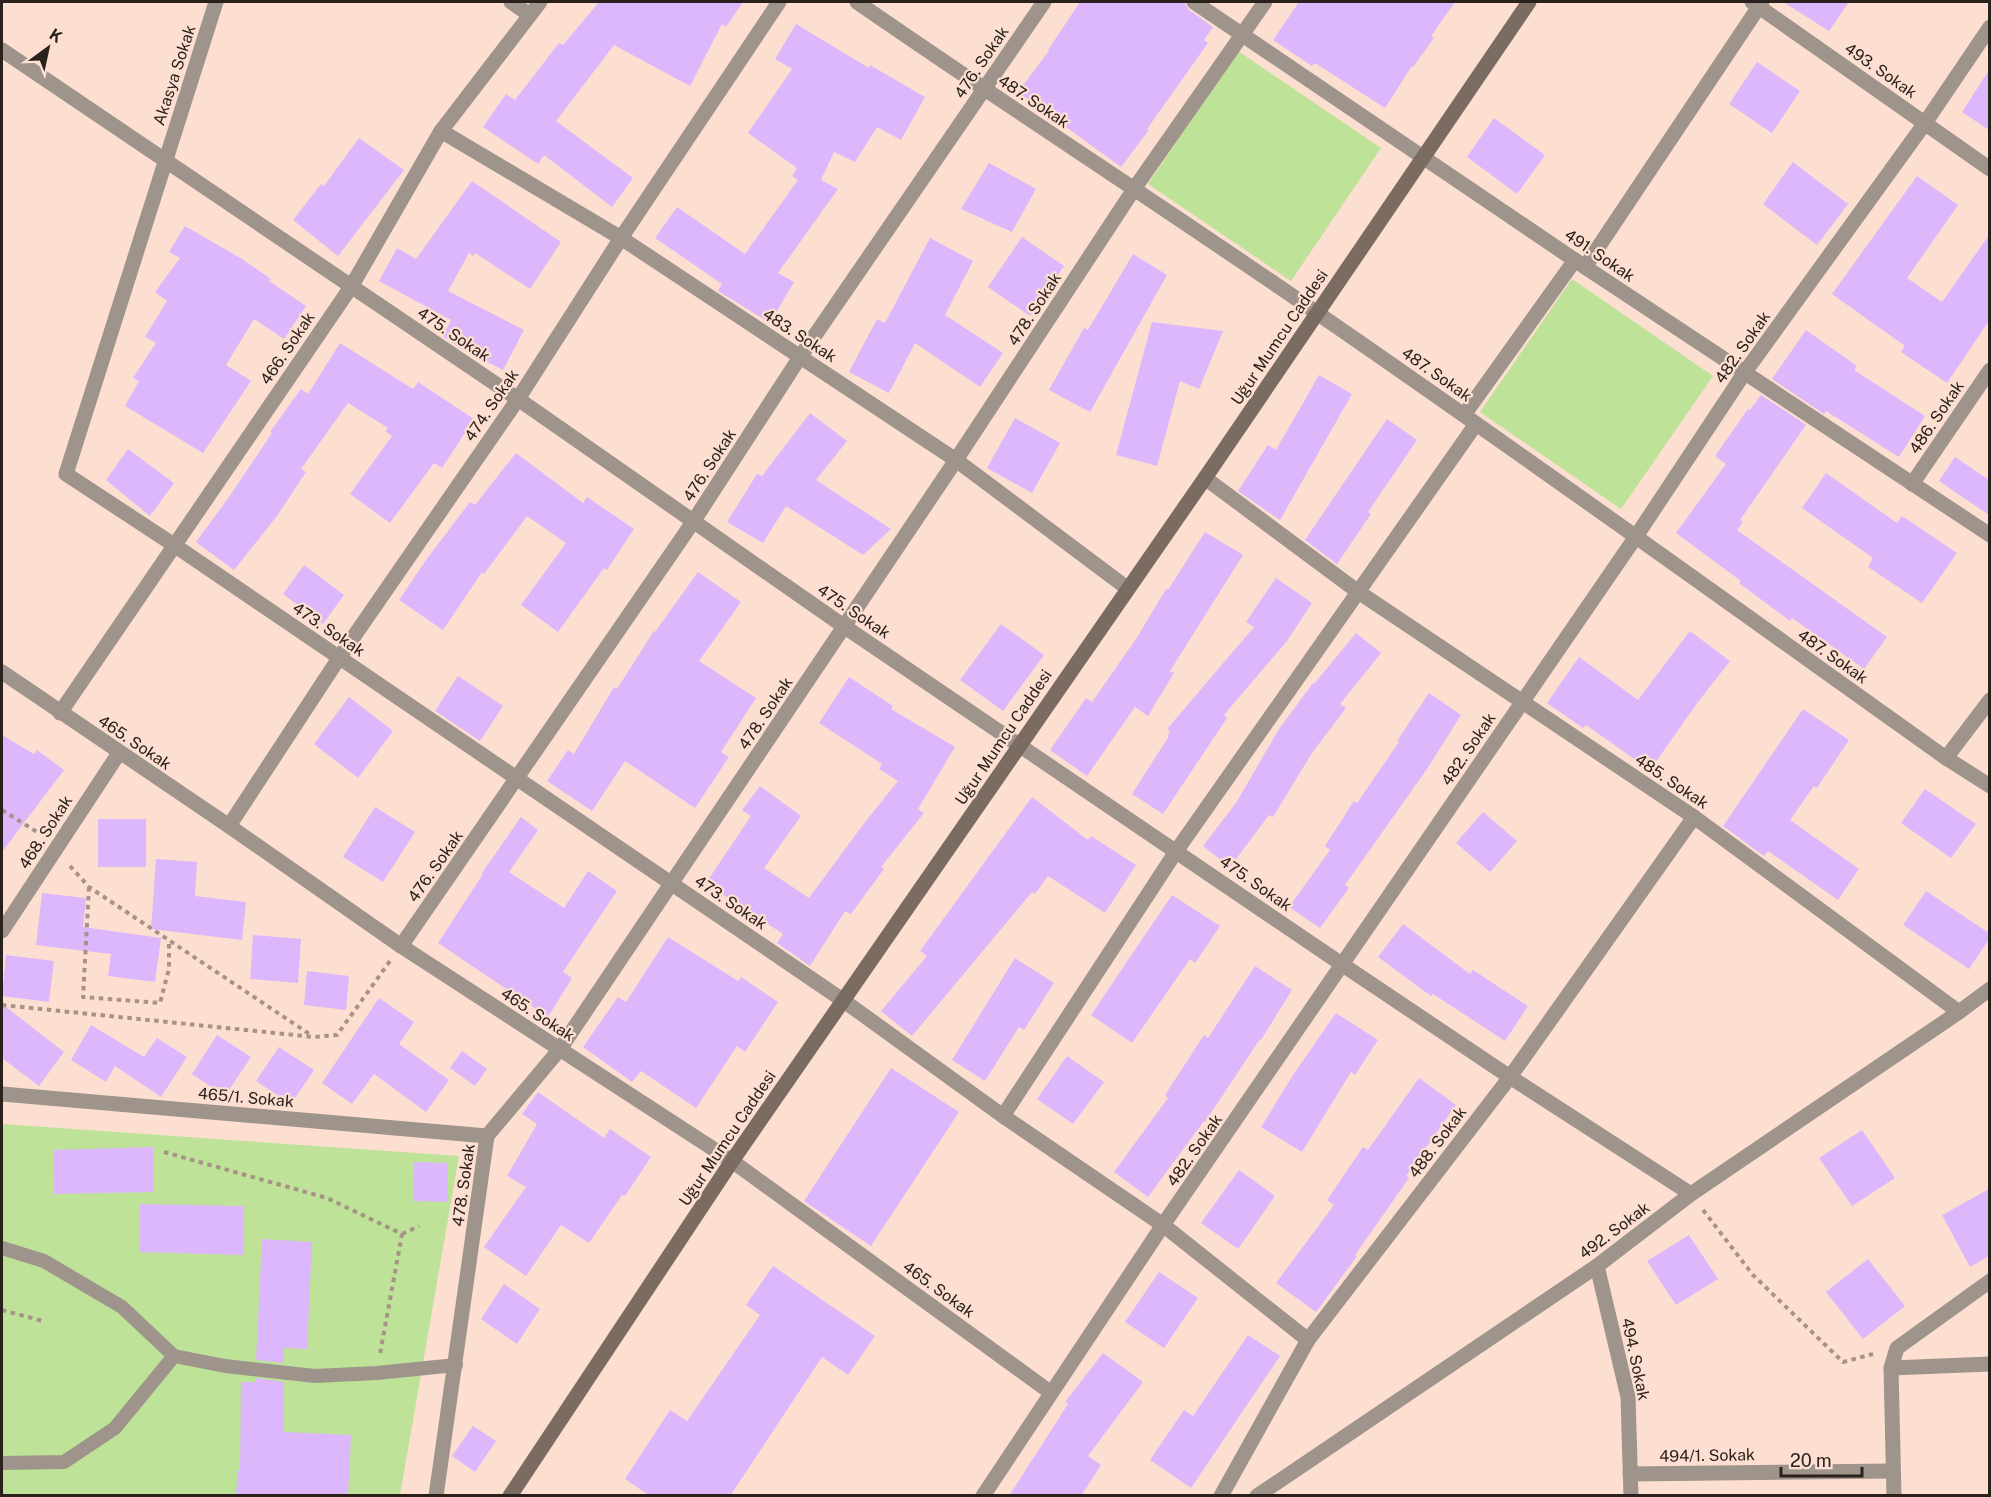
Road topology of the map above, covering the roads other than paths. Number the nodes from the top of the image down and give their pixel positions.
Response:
1 (216, 2) edge
2 (511, 2) edge
3 (540, 2) edge
4 (779, 2) edge
5 (857, 2) edge
6 (1044, 2) edge
7 (1194, 2) edge
8 (1265, 2) edge
9 (1529, 2) edge
10 (1758, 3) edge
11 (530, 15) junction
12 (1989, 27) edge
13 (1242, 33) junction
14 (2, 50) edge
15 (984, 90) junction
16 (1925, 123) junction
17 (441, 131) junction
18 (1424, 157) junction
19 (166, 159) junction
20 (1989, 169) edge
21 (1134, 189) junction
22 (621, 238) junction
23 (1580, 264) junction
24 (351, 287) junction
25 (1317, 313) junction
26 (800, 357) junction
27 (1989, 370) edge
28 (1745, 372) junction
29 (518, 399) junction
30 (1470, 419) junction
31 (956, 460) junction
32 (1205, 478) junction
33 (1912, 484) junction
34 (693, 522) junction
35 (1989, 535) edge
36 (1635, 538) junction
37 (174, 545) junction
38 (1127, 588) junction
39 (1357, 591) junction
40 (845, 627) junction
41 (339, 658) junction
42 (2, 672) edge
43 (1989, 700) edge
44 (1523, 701) junction
45 (60, 713) junction
46 (1020, 744) junction
47 (119, 753) junction
48 (1946, 758) junction
49 (517, 778) junction
50 (1989, 786) edge
51 (1694, 817) junction
52 (229, 826) junction
53 (1177, 850) junction
54 (671, 882) junction
55 (2, 932) edge
56 (401, 946) junction
57 (1343, 965) junction
58 (1989, 989) edge
59 (844, 1001) junction
60 (1959, 1012) junction
61 (560, 1049) junction
62 (1509, 1077) junction
63 (2, 1094) edge
64 (1003, 1116) junction
65 (488, 1136) junction
66 (732, 1161) junction
67 (1691, 1194) junction
68 (1163, 1225) junction
69 (2, 1248) edge
70 (1597, 1266) junction
71 (1989, 1281) edge
72 (1308, 1341) junction
73 (174, 1356) junction
74 (1989, 1364) edge
75 (456, 1365) junction
76 (1892, 1368) junction
77 (1050, 1392) junction
78 (2, 1463) edge
79 (1893, 1471) junction
80 (1630, 1474) junction
81 (436, 1496) edge
82 (510, 1496) edge
83 (983, 1496) edge
84 (1221, 1496) edge
85 (1257, 1496) edge
86 (1631, 1496) edge
87 (1894, 1496) edge

1 - 19 street, Akasya Sokak
2 - 11 street
3 - 11 street, 466. Sokak
4 - 22 street, 474. Sokak
5 - 15 street, 487. Sokak
6 - 15 street, 476. Sokak
7 - 13 street, 491. Sokak
8 - 13 street, 478. Sokak
9 - 18 street, Uğur Mumcu Caddesi
10 - 16 street, 493. Sokak
10 - 23 street
11 - 17 street, 466. Sokak
12 - 16 street, 482. Sokak
13 - 18 street, 491. Sokak
13 - 21 street, 478. Sokak
14 - 19 street, 475. Sokak
15 - 21 street, 487. Sokak
15 - 26 street, 476. Sokak
16 - 20 street, 493. Sokak
16 - 28 street, 482. Sokak
17 - 22 street, 483. Sokak
17 - 24 street, 466. Sokak
18 - 23 street, 491. Sokak
18 - 25 street, Uğur Mumcu Caddesi
19 - 24 street, 475. Sokak
19 - 37 street, 473. Sokak
21 - 25 street, 487. Sokak
21 - 31 street, 478. Sokak
22 - 26 street, 483. Sokak
22 - 29 street, 474. Sokak
23 - 28 street, 491. Sokak
23 - 30 street
24 - 29 street, 475. Sokak
24 - 37 street, 466. Sokak
25 - 30 street, 487. Sokak
25 - 32 street, Uğur Mumcu Caddesi
26 - 31 street, 483. Sokak
26 - 34 street, 476. Sokak
27 - 33 street, 486. Sokak
28 - 33 street, 491. Sokak
28 - 36 street, 482. Sokak
29 - 34 street, 475. Sokak
29 - 41 street, 474. Sokak
30 - 36 street, 487. Sokak
30 - 39 street
31 - 38 street, 483. Sokak
31 - 40 street, 478. Sokak
32 - 38 street, Uğur Mumcu Caddesi
32 - 39 street, 485. Sokak
33 - 35 street, 491. Sokak
34 - 40 street, 475. Sokak
34 - 49 street, 476. Sokak
36 - 44 street, 482. Sokak
36 - 48 street, 487. Sokak
37 - 41 street, 473. Sokak
37 - 45 street, 466. Sokak
38 - 46 street, Uğur Mumcu Caddesi
39 - 44 street, 485. Sokak
39 - 53 street
40 - 46 street, 475. Sokak
40 - 54 street, 478. Sokak
41 - 49 street, 473. Sokak
41 - 52 street, 474. Sokak
42 - 45 street, 465. Sokak
43 - 48 street
44 - 51 street, 485. Sokak
44 - 57 street, 482. Sokak
45 - 47 street, 465. Sokak
46 - 53 street, 475. Sokak
46 - 59 street, Uğur Mumcu Caddesi
47 - 52 street, 465. Sokak
47 - 55 street, 468. Sokak
48 - 50 street, 487. Sokak
49 - 54 street, 473. Sokak
49 - 56 street, 476. Sokak
51 - 60 street, 485. Sokak
51 - 62 street, 488. Sokak
52 - 56 street, 465. Sokak
53 - 57 street, 475. Sokak
53 - 64 street
54 - 59 street, 473. Sokak
54 - 61 street, 478. Sokak
56 - 61 street, 465. Sokak
57 - 62 street, 475. Sokak
57 - 68 street, 482. Sokak
58 - 60 street, 492. Sokak
59 - 64 street, 473. Sokak
59 - 66 street, Uğur Mumcu Caddesi
60 - 67 street, 492. Sokak
61 - 65 street, 478. Sokak
61 - 66 street, 465. Sokak
62 - 67 street, 475. Sokak
62 - 72 street, 488. Sokak
63 - 65 street, 465/1. Sokak
64 - 68 street, 473. Sokak
65 - 75 street, 478. Sokak
66 - 77 street, 465. Sokak
66 - 82 street, Uğur Mumcu Caddesi
67 - 70 street, 492. Sokak
68 - 72 street, 473. Sokak
68 - 77 street, 482. Sokak
69 - 73 lane
70 - 80 street, 494. Sokak
70 - 85 street, 492. Sokak
71 - 76 street
72 - 84 street, 488. Sokak
73 - 75 lane
73 - 78 lane
74 - 76 street
75 - 81 street, 478. Sokak
76 - 79 street
77 - 83 street, 482. Sokak
79 - 80 street, 494/1. Sokak
79 - 87 street
80 - 86 street, 494. Sokak

